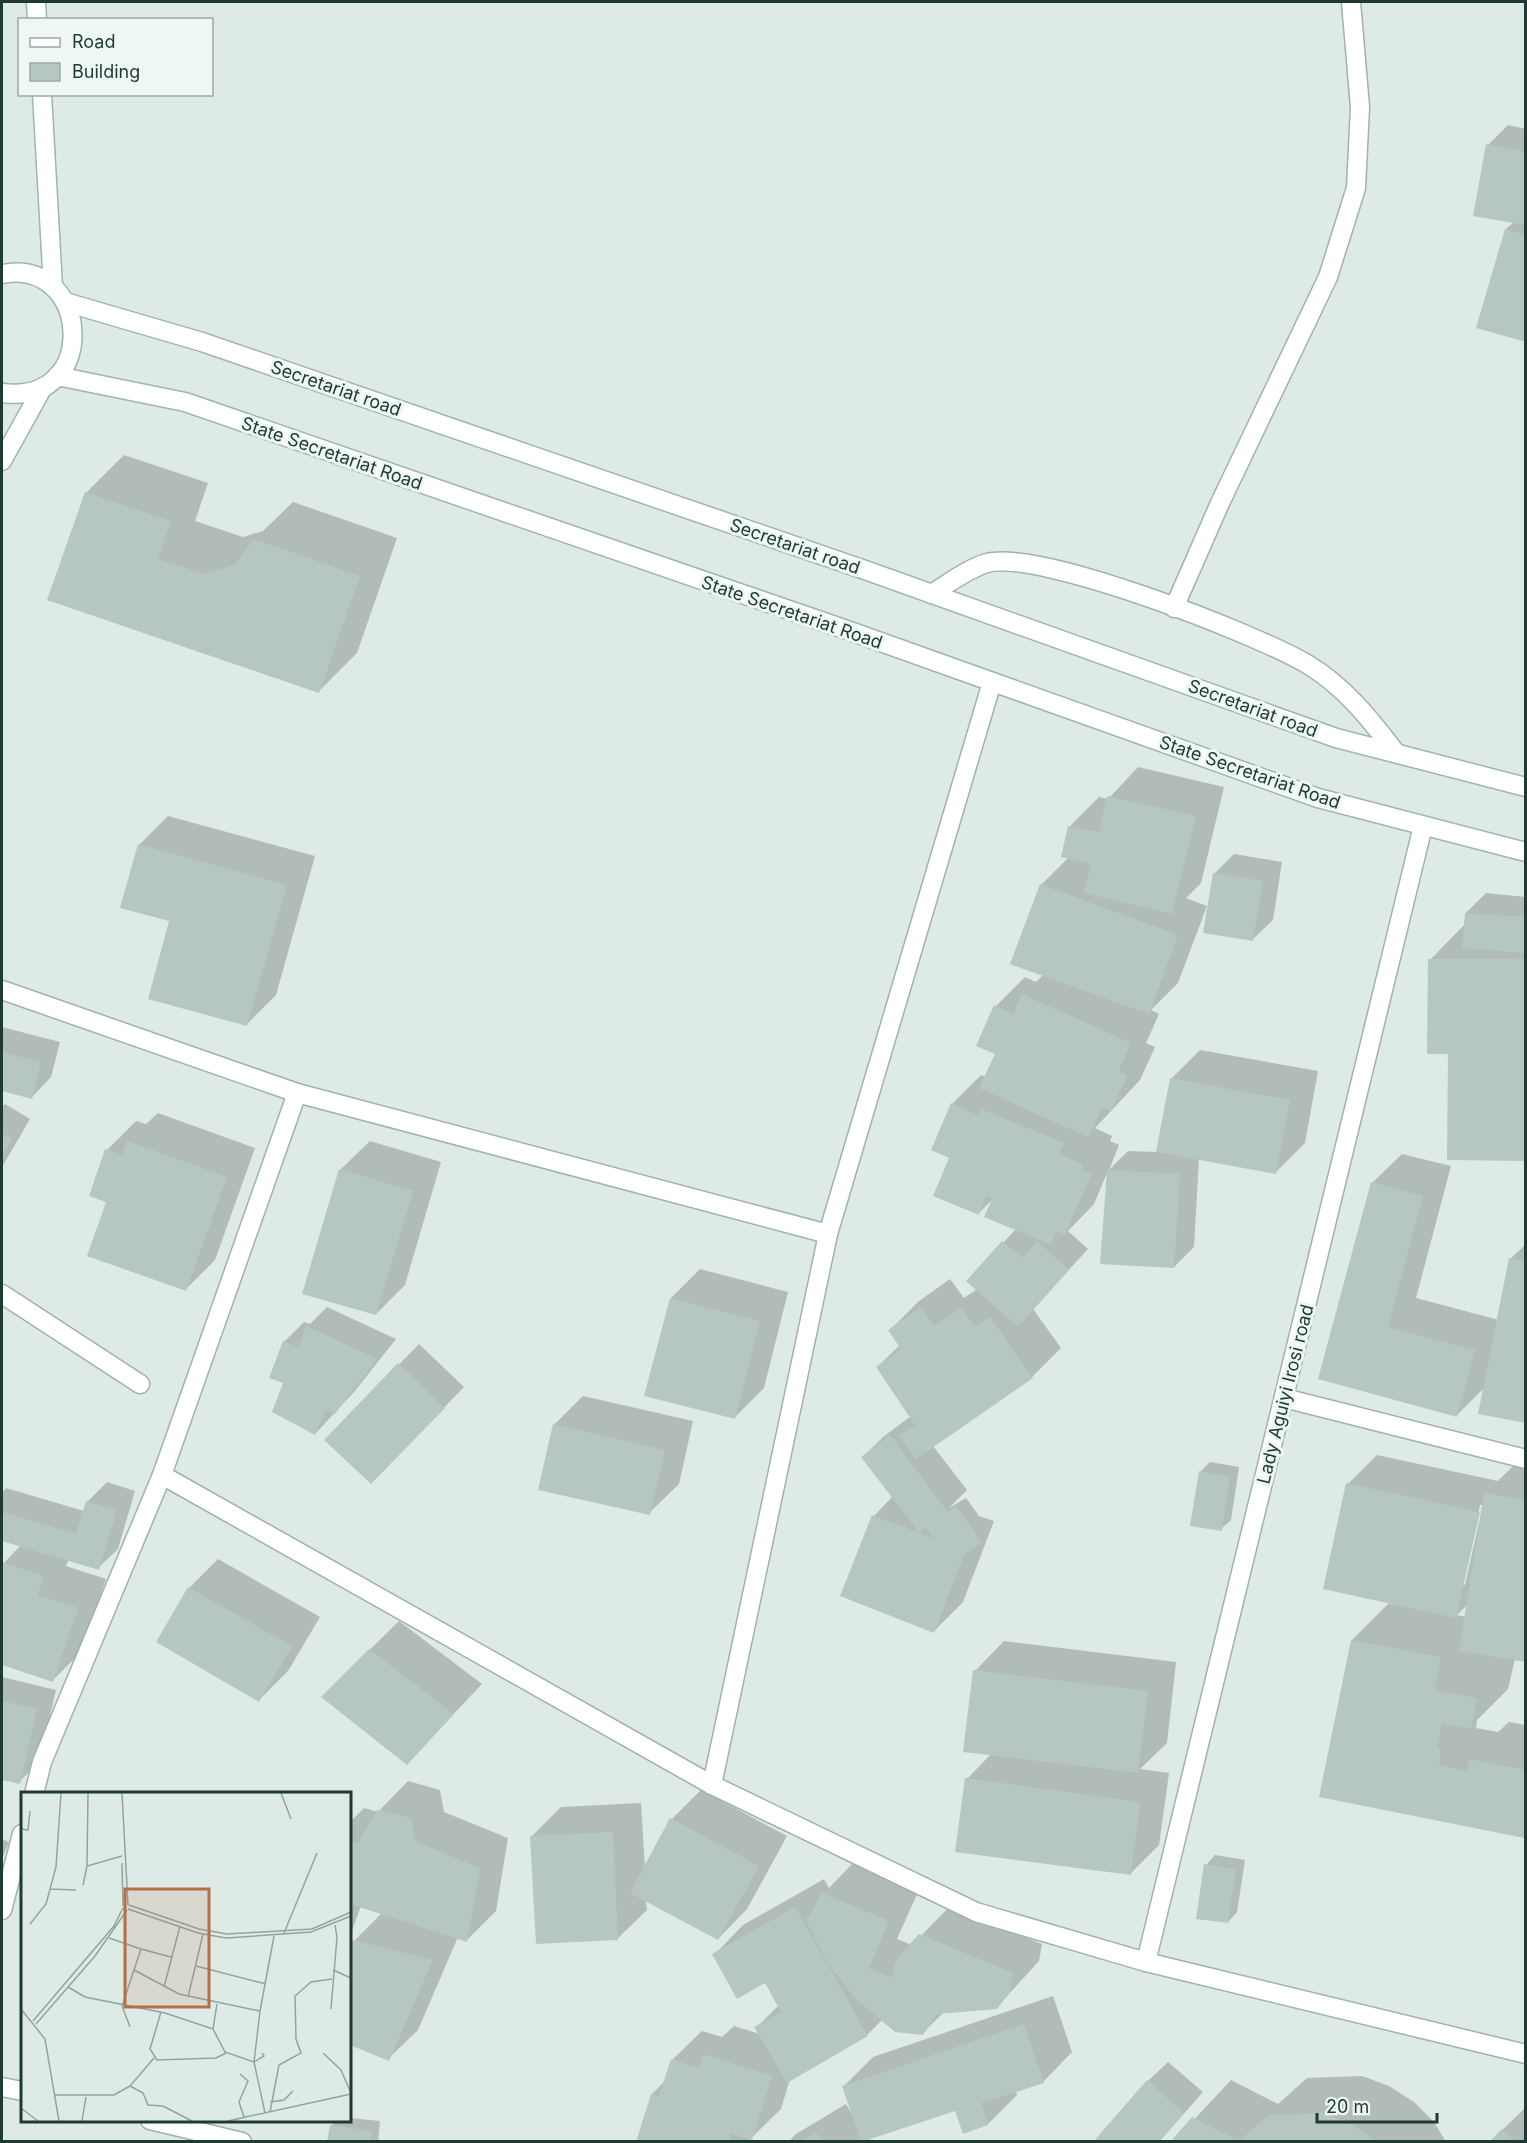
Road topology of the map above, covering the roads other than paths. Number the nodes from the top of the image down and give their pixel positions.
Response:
1 (36, 2) edge
2 (1351, 2) edge
3 (37, 18) edge
4 (42, 96) edge
5 (2, 274) edge
6 (53, 287) junction
7 (65, 302) junction
8 (50, 382) junction
9 (2, 393) edge
10 (2, 461) edge
11 (931, 594) junction
12 (1174, 608) junction
13 (992, 682) junction
14 (1396, 753) junction
15 (1526, 788) edge
16 (1423, 826) junction
17 (1526, 852) edge
18 (2, 990) edge
19 (297, 1093) junction
20 (828, 1234) junction
21 (2, 1294) edge
22 (140, 1384) dead end
23 (1284, 1398) junction
24 (1526, 1459) edge
25 (162, 1475) junction
26 (712, 1785) junction
27 (34, 1792) edge
28 (21, 1838) edge
29 (2, 1910) edge
30 (1146, 1962) junction
31 (1526, 2054) edge
32 (2, 2087) edge
33 (21, 2091) edge
34 (154, 2122) edge
35 (242, 2142) edge

1 - 3 street
2 - 12 street
4 - 6 street
5 - 6 street
6 - 7 street
7 - 8 street
7 - 11 street, Secretariat road
8 - 9 street
8 - 10 street
8 - 13 street, State Secretariat Road
11 - 12 street
11 - 14 street, Secretariat road
12 - 14 street
13 - 16 street, State Secretariat Road
13 - 20 street
14 - 15 street, Secretariat road
16 - 17 street, State Secretariat Road
16 - 23 street, Lady Aguiyi Irosi road
18 - 19 street
19 - 20 street
19 - 25 street
20 - 26 street
21 - 22 street
23 - 24 street
23 - 30 street, Lady Aguiyi Irosi road
25 - 26 street
25 - 27 street
26 - 30 street
28 - 29 street
30 - 31 street
32 - 33 street
34 - 35 street

